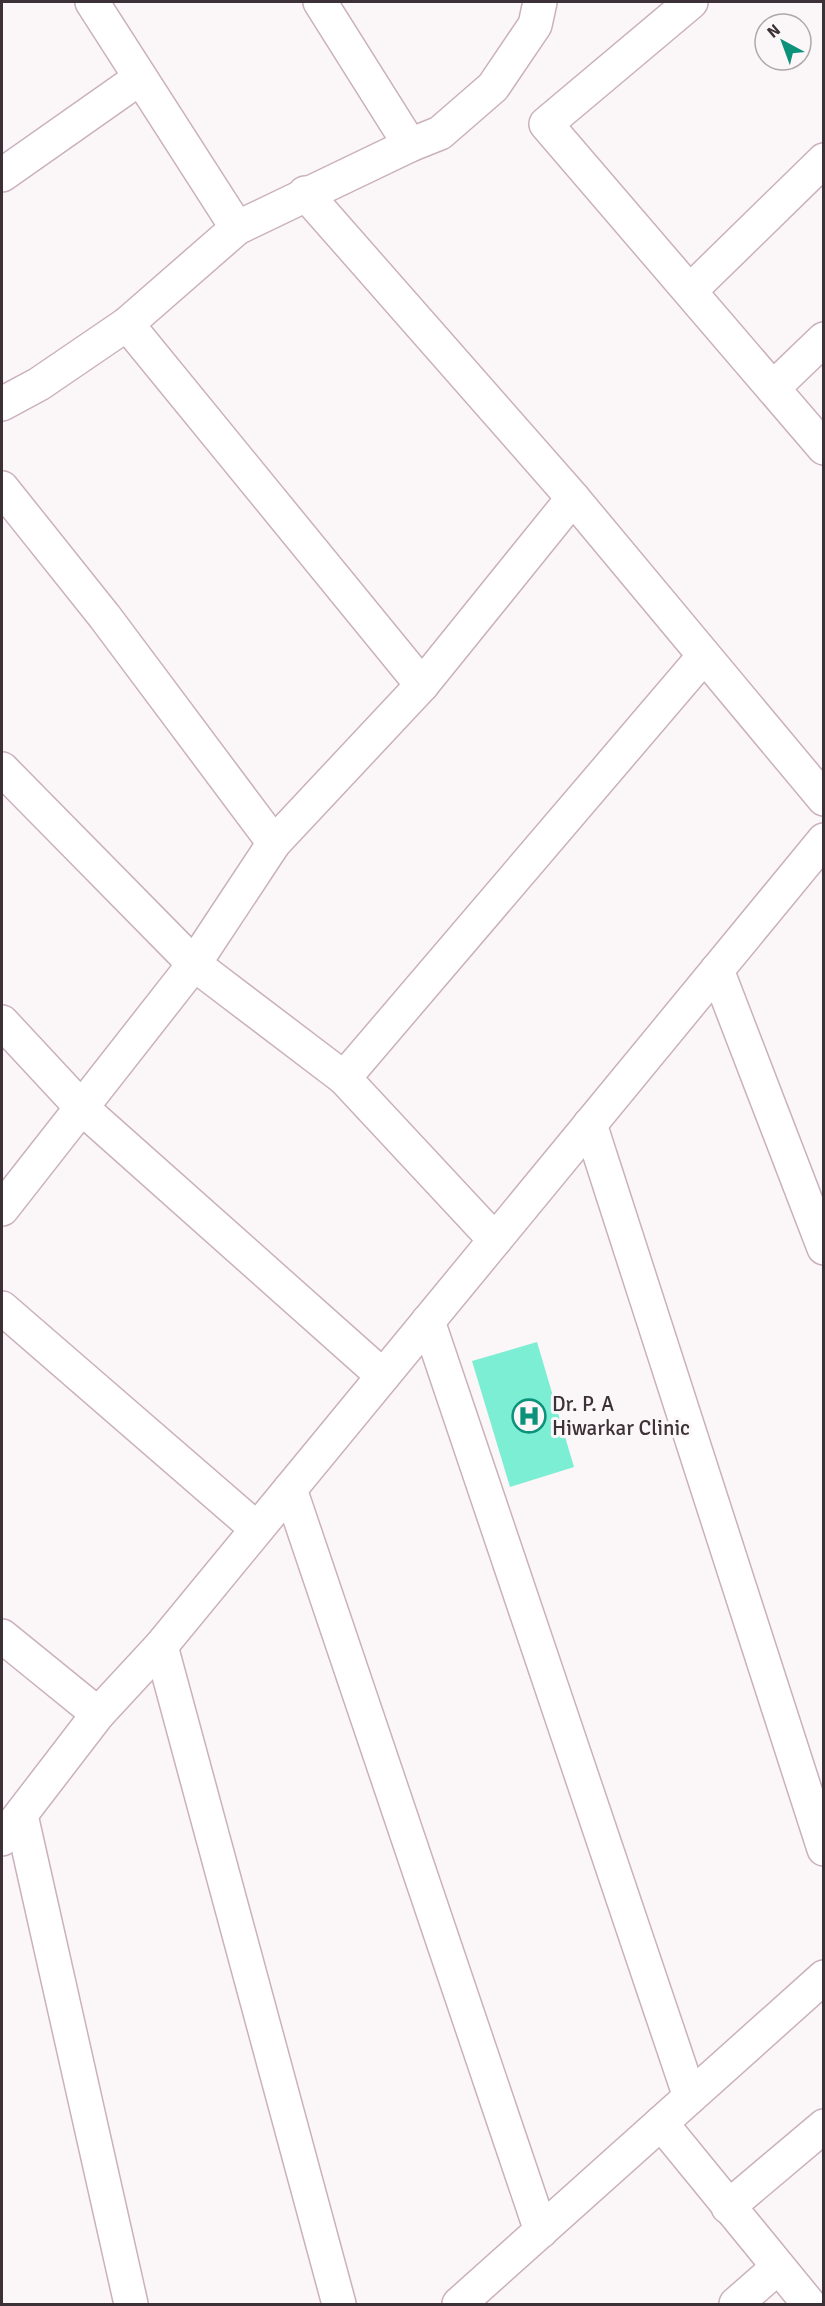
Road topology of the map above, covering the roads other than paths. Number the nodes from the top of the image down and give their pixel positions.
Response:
1 (92, 2) edge
2 (320, 2) edge
3 (540, 2) edge
4 (691, 2) edge
5 (140, 78) junction
6 (410, 145) junction
7 (824, 160) edge
8 (2, 175) edge
9 (305, 193) junction
10 (237, 228) junction
11 (690, 291) junction
12 (127, 324) junction
13 (824, 339) edge
14 (773, 388) junction
15 (2, 404) edge
16 (824, 448) edge
17 (2, 488) edge
18 (573, 498) junction
19 (704, 656) junction
20 (422, 685) junction
21 (2, 769) edge
22 (824, 799) edge
23 (824, 840) edge
24 (274, 843) junction
25 (194, 964) junction
26 (717, 970) junction
27 (2, 1023) edge
28 (344, 1078) junction
29 (82, 1108) junction
30 (590, 1124) junction
31 (2, 1209) edge
32 (495, 1240) junction
33 (824, 1248) edge
34 (2, 1308) edge
35 (428, 1321) junction
36 (383, 1376) junction
37 (290, 1489) junction
38 (257, 1529) junction
39 (2, 1636) edge
40 (161, 1646) junction
41 (98, 1714) junction
42 (11, 1827) edge
43 (824, 1849) edge
44 (824, 1977) edge
45 (690, 2097) junction
46 (661, 2123) junction
47 (824, 2126) edge
48 (728, 2207) junction
49 (541, 2231) junction
50 (777, 2268) junction
51 (131, 2304) edge
52 (339, 2304) edge
53 (459, 2304) edge
54 (736, 2304) edge
55 (809, 2304) edge

1 - 5 street
2 - 6 street
3 - 6 street
4 - 11 street
5 - 8 street
5 - 10 street
6 - 9 street
7 - 11 street
9 - 10 street
9 - 18 street
10 - 12 street
11 - 14 street
12 - 15 street
12 - 20 street
13 - 14 street
14 - 16 street
17 - 24 street
18 - 19 street
18 - 20 street
19 - 22 street
19 - 28 street
20 - 24 street
21 - 25 street
23 - 26 street
24 - 25 street
25 - 28 street
25 - 29 street
26 - 30 street
26 - 33 street
27 - 29 street
28 - 32 street
29 - 31 street
29 - 36 street
30 - 32 street
30 - 43 street
32 - 35 street
34 - 38 street
35 - 36 street
35 - 45 street
36 - 37 street
37 - 38 street
37 - 49 street
38 - 40 street
39 - 41 street
40 - 41 street
40 - 52 street
41 - 42 street
42 - 51 street
44 - 45 street
45 - 46 street
46 - 48 street
46 - 49 street
47 - 48 street
48 - 50 street
49 - 53 street
50 - 54 street
50 - 55 street

